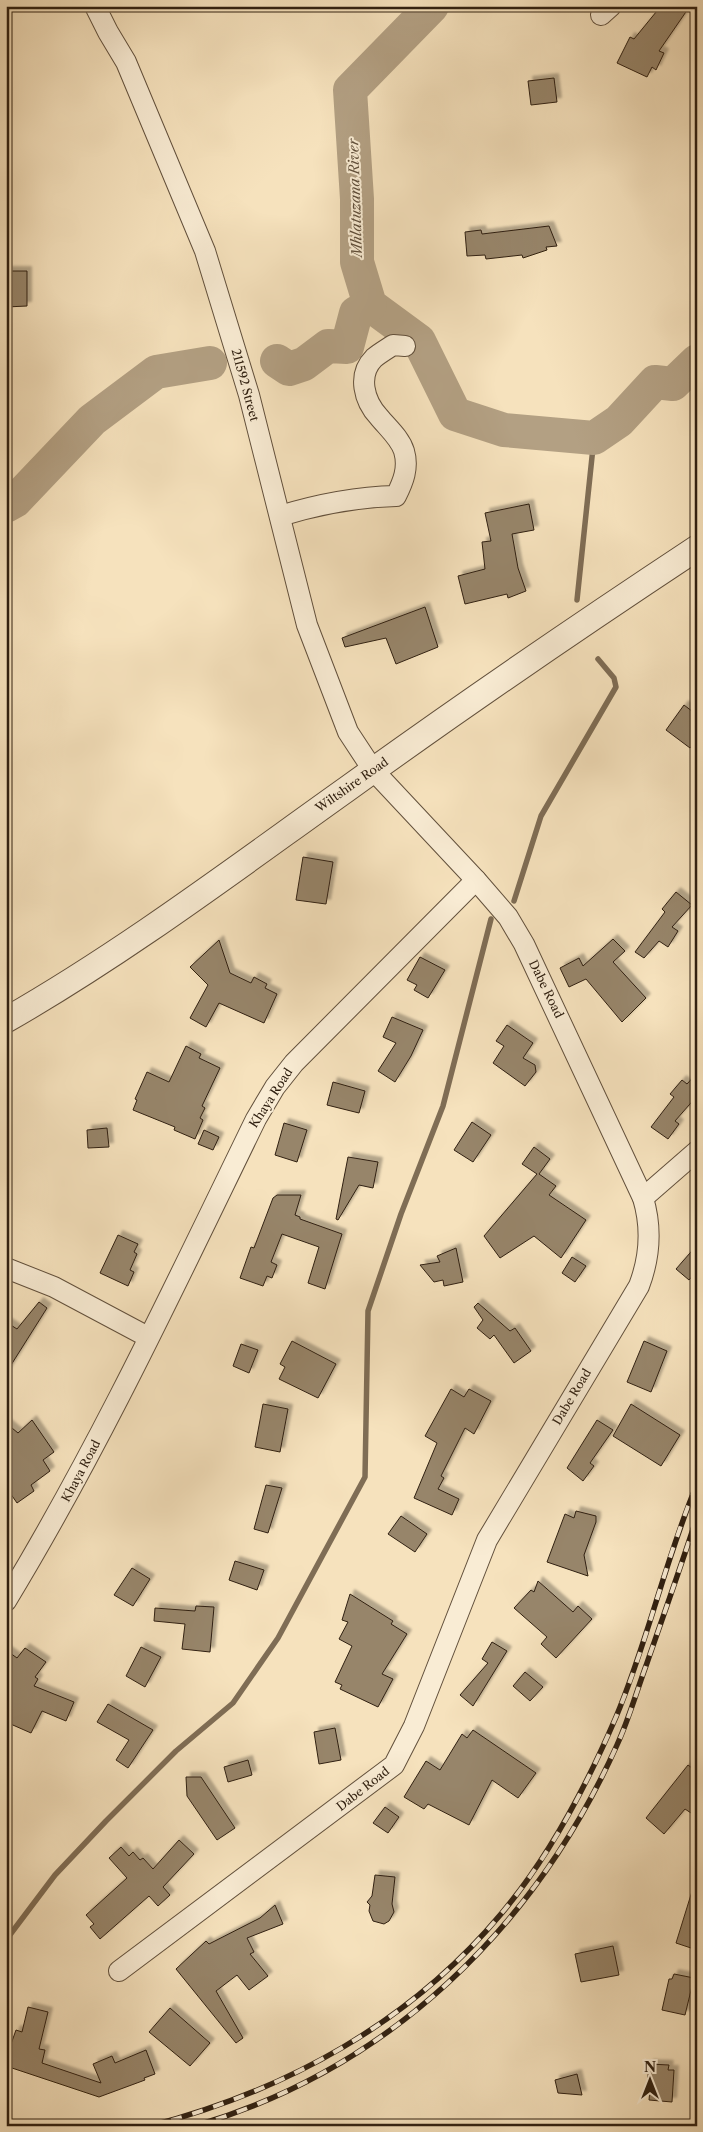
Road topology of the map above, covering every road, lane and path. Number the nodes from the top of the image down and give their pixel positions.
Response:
1 (96, 6) edge
2 (406, 346) dead end
3 (280, 516) junction
4 (697, 548) edge
5 (373, 770) junction
6 (476, 880) junction
7 (6, 1020) edge
8 (697, 1151) edge
9 (643, 1198) junction
10 (6, 1268) edge
11 (148, 1337) junction
12 (6, 1601) edge
13 (119, 1971) dead end

1 - 3 street, 211592 Street
2 - 3 street
3 - 5 street, 211592 Street
4 - 5 street, Wiltshire Road
5 - 6 street, Dabe Road
5 - 7 street, Wiltshire Road
6 - 9 street, Dabe Road
6 - 11 street, Khaya Road
8 - 9 street
9 - 13 street, Dabe Road
10 - 11 street
11 - 12 street, Khaya Road

